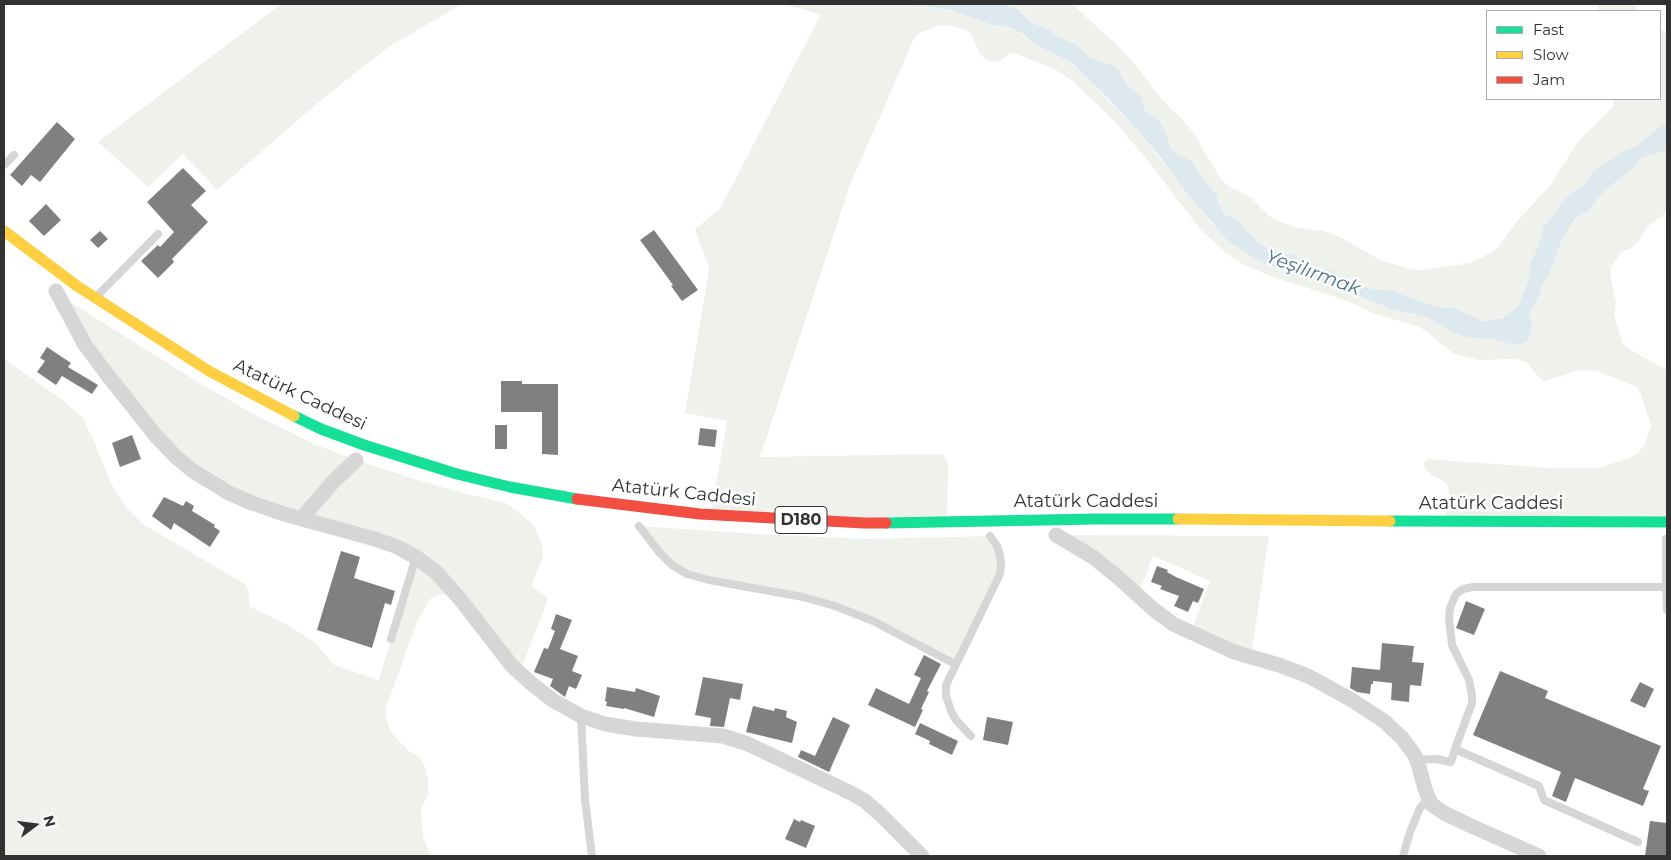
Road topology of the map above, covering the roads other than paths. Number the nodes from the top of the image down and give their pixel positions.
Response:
1 (14, 155) dead end
2 (4, 164) edge
3 (4, 231) edge
4 (158, 234) dead end
5 (53, 288) joint
6 (95, 298) junction
7 (78, 307) dead end
8 (357, 461) dead end
9 (1667, 511) edge
10 (302, 519) junction
11 (1664, 522) edge
12 (634, 525) joint
13 (659, 527) dead end
14 (1051, 535) joint
15 (1081, 535) dead end
16 (985, 536) joint
17 (1004, 536) dead end
18 (1663, 539) edge
19 (416, 557) junction
20 (1666, 587) edge
21 (1667, 610) edge
22 (391, 639) dead end
23 (955, 664) junction
24 (581, 716) junction
25 (971, 736) dead end
26 (1455, 749) junction
27 (1416, 760) junction
28 (1428, 798) junction
29 (1638, 842) dead end
30 (592, 856) edge
31 (922, 856) edge
32 (1403, 856) edge
33 (1538, 856) edge

1 - 2 lane
3 - 6 highway, Atatürk Caddesi / D180
4 - 6 lane
5 - 7 highway
5 - 10 street
6 - 11 highway, Atatürk Caddesi / D180
8 - 10 street
9 - 11 lane
10 - 19 street
12 - 13 highway, Atatürk Caddesi
12 - 23 lane
14 - 15 highway, Atatürk Caddesi
14 - 27 street
16 - 17 highway, Atatürk Caddesi
16 - 23 lane
18 - 20 lane
19 - 22 lane
19 - 24 street
20 - 21 lane
20 - 26 lane
23 - 25 lane
24 - 30 lane
24 - 31 street
26 - 27 lane
26 - 29 lane
27 - 28 street
28 - 32 lane
28 - 33 street

